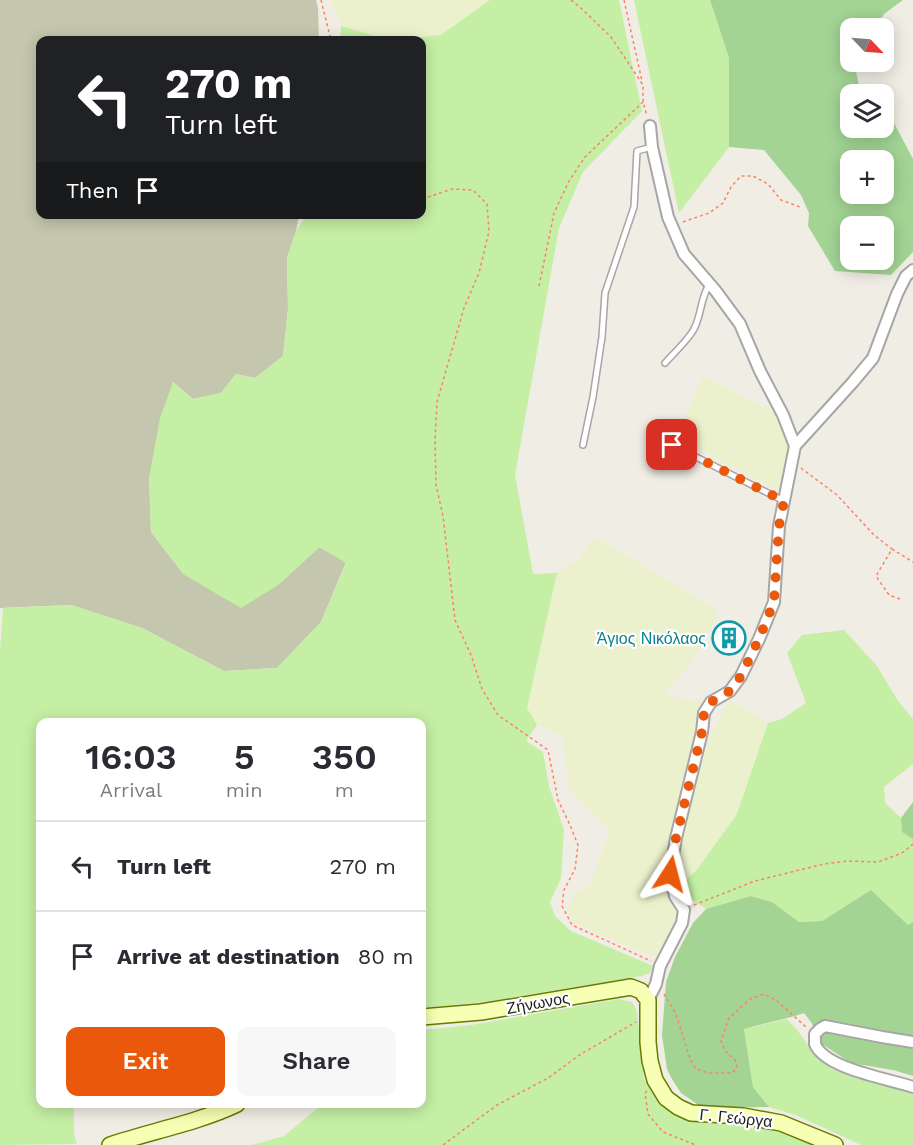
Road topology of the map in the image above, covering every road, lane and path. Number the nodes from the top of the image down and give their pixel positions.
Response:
1 (321, 0) edge
2 (571, 0) edge
3 (624, 0) edge
4 (331, 36) edge
5 (643, 85) junction
6 (643, 102) junction
7 (650, 126) joint
8 (652, 147) junction
9 (426, 198) edge
10 (800, 207) dead end
11 (670, 225) junction
12 (913, 270) edge
13 (710, 283) junction
14 (539, 286) dead end
15 (665, 363) dead end
16 (583, 445) dead end
17 (672, 445) dead end
18 (795, 446) junction
19 (792, 461) junction
20 (784, 501) junction
21 (892, 549) junction
22 (913, 562) edge
23 (900, 599) dead end
24 (913, 844) edge
25 (684, 910) junction
26 (660, 966) junction
27 (656, 984) junction
28 (648, 1007) junction
29 (426, 1017) edge
30 (815, 1034) junction
31 (913, 1041) edge
32 (655, 1080) junction
33 (913, 1087) edge
34 (226, 1108) edge
35 (110, 1145) edge
36 (443, 1145) edge
37 (696, 1145) edge
38 (835, 1145) edge

1 - 4 path
2 - 5 path
3 - 5 path
5 - 6 path
6 - 7 path
6 - 14 path
7 - 8 street
8 - 11 street
8 - 16 lane
9 - 26 path
10 - 11 path
11 - 13 street
12 - 18 street
13 - 15 lane
13 - 18 street
17 - 20 lane
18 - 19 street
19 - 20 street
19 - 21 path
20 - 25 street
21 - 22 path
21 - 23 path
24 - 25 path
25 - 26 street
26 - 27 street
27 - 28 street
27 - 30 path
28 - 29 street, Ζήνωνος
28 - 32 street, Γ. Γεώργα
28 - 36 path
30 - 31 street
30 - 33 street
32 - 37 path
32 - 38 street, Γ. Γεώργα
34 - 35 street

